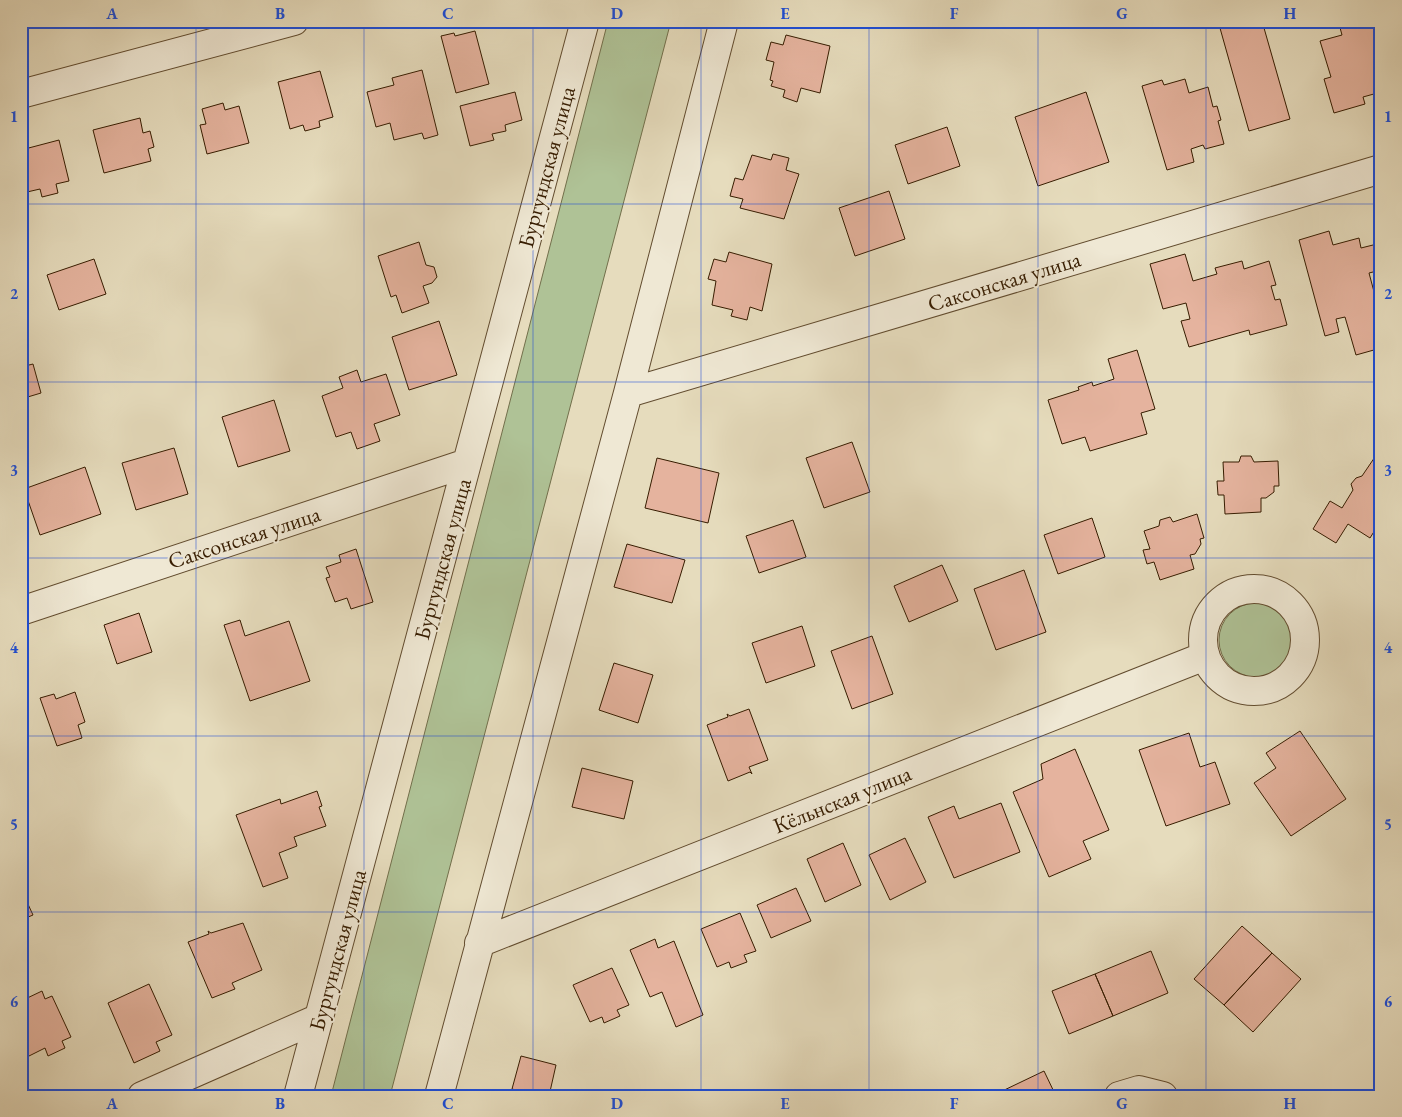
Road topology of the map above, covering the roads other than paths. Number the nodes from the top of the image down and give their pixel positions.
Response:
1 (294, 21) edge
2 (585, 21) edge
3 (724, 21) edge
4 (21, 94) edge
5 (1381, 169) edge
6 (628, 393) junction
7 (468, 463) junction
8 (21, 611) edge
9 (1205, 656) dead end
10 (480, 943) junction
11 (319, 1018) junction
12 (142, 1096) edge
13 (298, 1096) edge
14 (439, 1096) edge
15 (1119, 1096) edge
16 (1163, 1096) edge

1 - 4 street
2 - 7 street, Бургундская улица
3 - 6 street
5 - 6 street, Саксонская улица
6 - 10 street
7 - 8 street, Саксонская улица
7 - 11 street, Бургундская улица
9 - 10 street, Кёльнская улица
10 - 14 street
11 - 12 street
11 - 13 street, Бургундская улица
15 - 16 street

